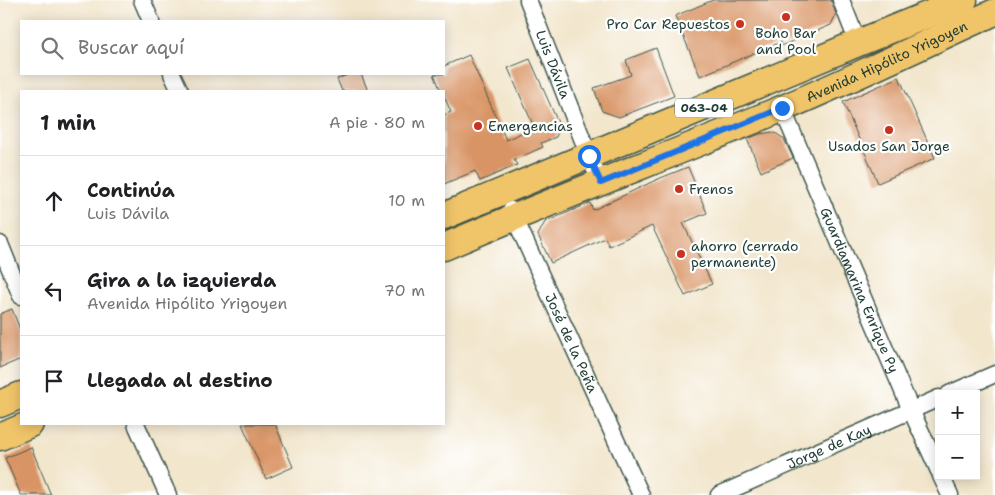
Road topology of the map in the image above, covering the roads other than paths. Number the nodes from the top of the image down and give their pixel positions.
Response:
1 (142, 0) edge
2 (528, 0) edge
3 (841, 0) edge
4 (964, 0) edge
5 (995, 12) edge
6 (151, 20) edge
7 (858, 43) junction
8 (172, 75) edge
9 (180, 90) edge
10 (782, 108) junction
11 (589, 156) junction
12 (601, 183) junction
13 (502, 192) junction
14 (445, 216) edge
15 (514, 217) junction
16 (0, 244) edge
17 (445, 247) edge
18 (20, 294) edge
19 (995, 374) edge
20 (958, 390) edge
21 (20, 395) edge
22 (935, 400) edge
23 (0, 404) edge
24 (911, 410) junction
25 (28, 425) edge
26 (136, 425) edge
27 (0, 437) edge
28 (935, 462) edge
29 (943, 480) edge
30 (168, 495) edge
31 (641, 495) edge
32 (719, 495) edge
33 (950, 495) edge

1 - 6 street
2 - 11 street, Luis Dávila
3 - 7 street
4 - 7 main road, Avenida Hipólito Yrigoyen / 063-04
5 - 10 main road, Avenida Hipólito Yrigoyen / 063-04
7 - 11 main road, Avenida Hipólito Yrigoyen / 063-04
8 - 9 street
10 - 12 main road, Avenida Hipólito Yrigoyen / 063-04
10 - 24 street, Guardiamarina Enrique Py
11 - 12 street, Luis Dávila
11 - 13 main road, Avenida Hipólito Yrigoyen / 063-04
12 - 15 main road, Avenida Hipólito Yrigoyen / 063-04
13 - 14 main road, Avenida Hipólito Yrigoyen / 063-04
13 - 15 street, José de la Peña
15 - 17 main road, Avenida Hipólito Yrigoyen / 063-04
15 - 31 street, José de la Peña
16 - 18 street
19 - 20 street
21 - 23 main road
22 - 24 street, Jorge de Kay
24 - 28 street, Guardiamarina Enrique Py
24 - 32 street, Jorge de Kay
25 - 27 main road
26 - 30 street
29 - 33 street

